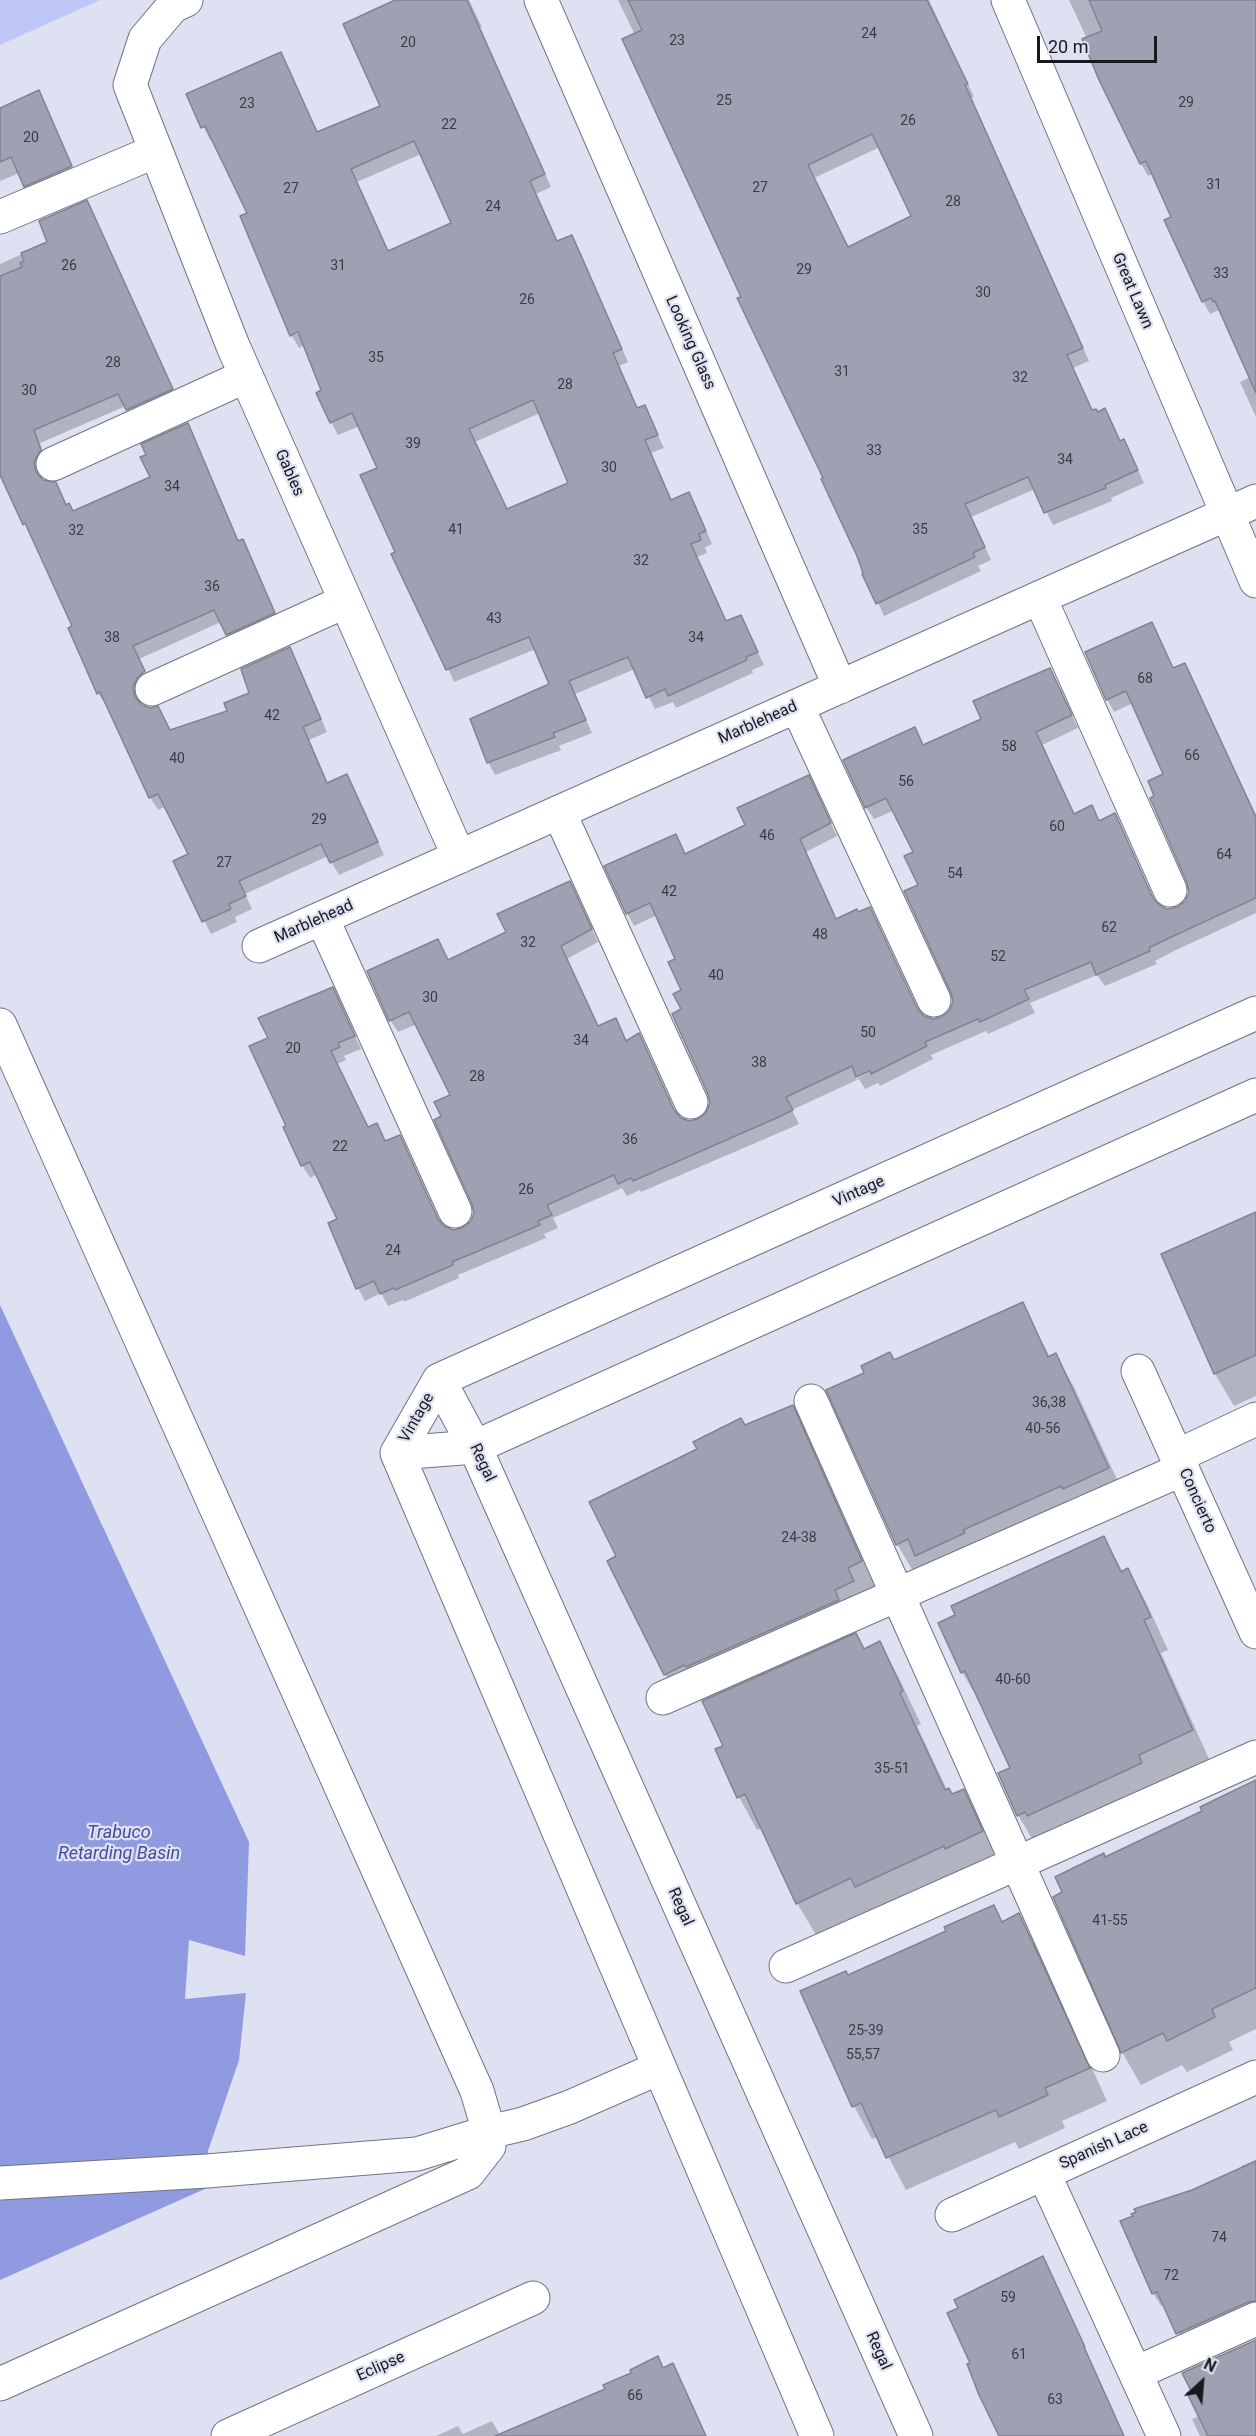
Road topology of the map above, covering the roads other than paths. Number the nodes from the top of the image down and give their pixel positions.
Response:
1 (186, 0) edge
2 (541, 0) edge
3 (1008, 0) edge
4 (156, 151) junction
5 (0, 217) edge
6 (246, 376) junction
7 (53, 465) dead end
8 (1242, 508) edge
9 (1256, 581) edge
10 (1040, 598) junction
11 (346, 601) junction
12 (840, 687) junction
13 (152, 689) dead end
14 (797, 706) junction
15 (559, 812) junction
16 (459, 857) junction
17 (1170, 890) dead end
18 (322, 918) junction
19 (260, 946) dead end
20 (934, 1000) dead end
21 (1256, 1013) edge
22 (0, 1025) edge
23 (1256, 1095) edge
24 (691, 1102) dead end
25 (455, 1211) dead end
26 (1138, 1371) dead end
27 (439, 1380) junction
28 (811, 1401) dead end
29 (1256, 1419) edge
30 (475, 1447) junction
31 (397, 1453) junction
32 (1180, 1463) junction
33 (897, 1595) junction
34 (1256, 1632) edge
35 (663, 1698) dead end
36 (1256, 1757) edge
37 (1017, 1863) junction
38 (786, 1966) dead end
39 (1103, 2055) dead end
40 (659, 2068) junction
41 (1256, 2077) edge
42 (489, 2133) junction
43 (1044, 2174) junction
44 (0, 2182) edge
45 (952, 2215) dead end
46 (533, 2298) dead end
47 (1256, 2319) edge
48 (1136, 2373) junction
49 (0, 2384) edge
50 (228, 2436) edge
51 (817, 2436) edge
52 (916, 2436) edge
53 (1164, 2436) edge

1 - 4 street, Gables
2 - 12 street, Looking Glass
3 - 8 street, Great Lawn
4 - 5 street
4 - 6 street, Gables
6 - 7 street
6 - 11 street, Gables
8 - 9 street, Great Lawn
8 - 10 street, Marblehead
10 - 12 street, Marblehead
10 - 17 street
11 - 13 street
11 - 16 street, Gables
12 - 14 street, Marblehead
14 - 15 street, Marblehead
14 - 20 street
15 - 16 street, Marblehead
15 - 24 street
16 - 18 street, Marblehead
18 - 19 street, Marblehead
18 - 25 street
21 - 27 street, Vintage
22 - 42 street
23 - 30 street, Vintage
26 - 32 street, Concierto
27 - 30 street, Regal
27 - 31 street, Vintage
28 - 33 street
29 - 32 street
30 - 31 street, Vintage
30 - 52 street, Regal
31 - 40 street
32 - 33 street
32 - 34 street, Concierto
33 - 35 street
33 - 37 street
36 - 37 street
37 - 38 street
37 - 39 street
40 - 42 street
40 - 51 street
41 - 43 street, Spanish Lace
42 - 44 street
42 - 49 street
43 - 45 street, Spanish Lace
43 - 48 street
46 - 50 street, Eclipse
47 - 48 street
48 - 53 street

